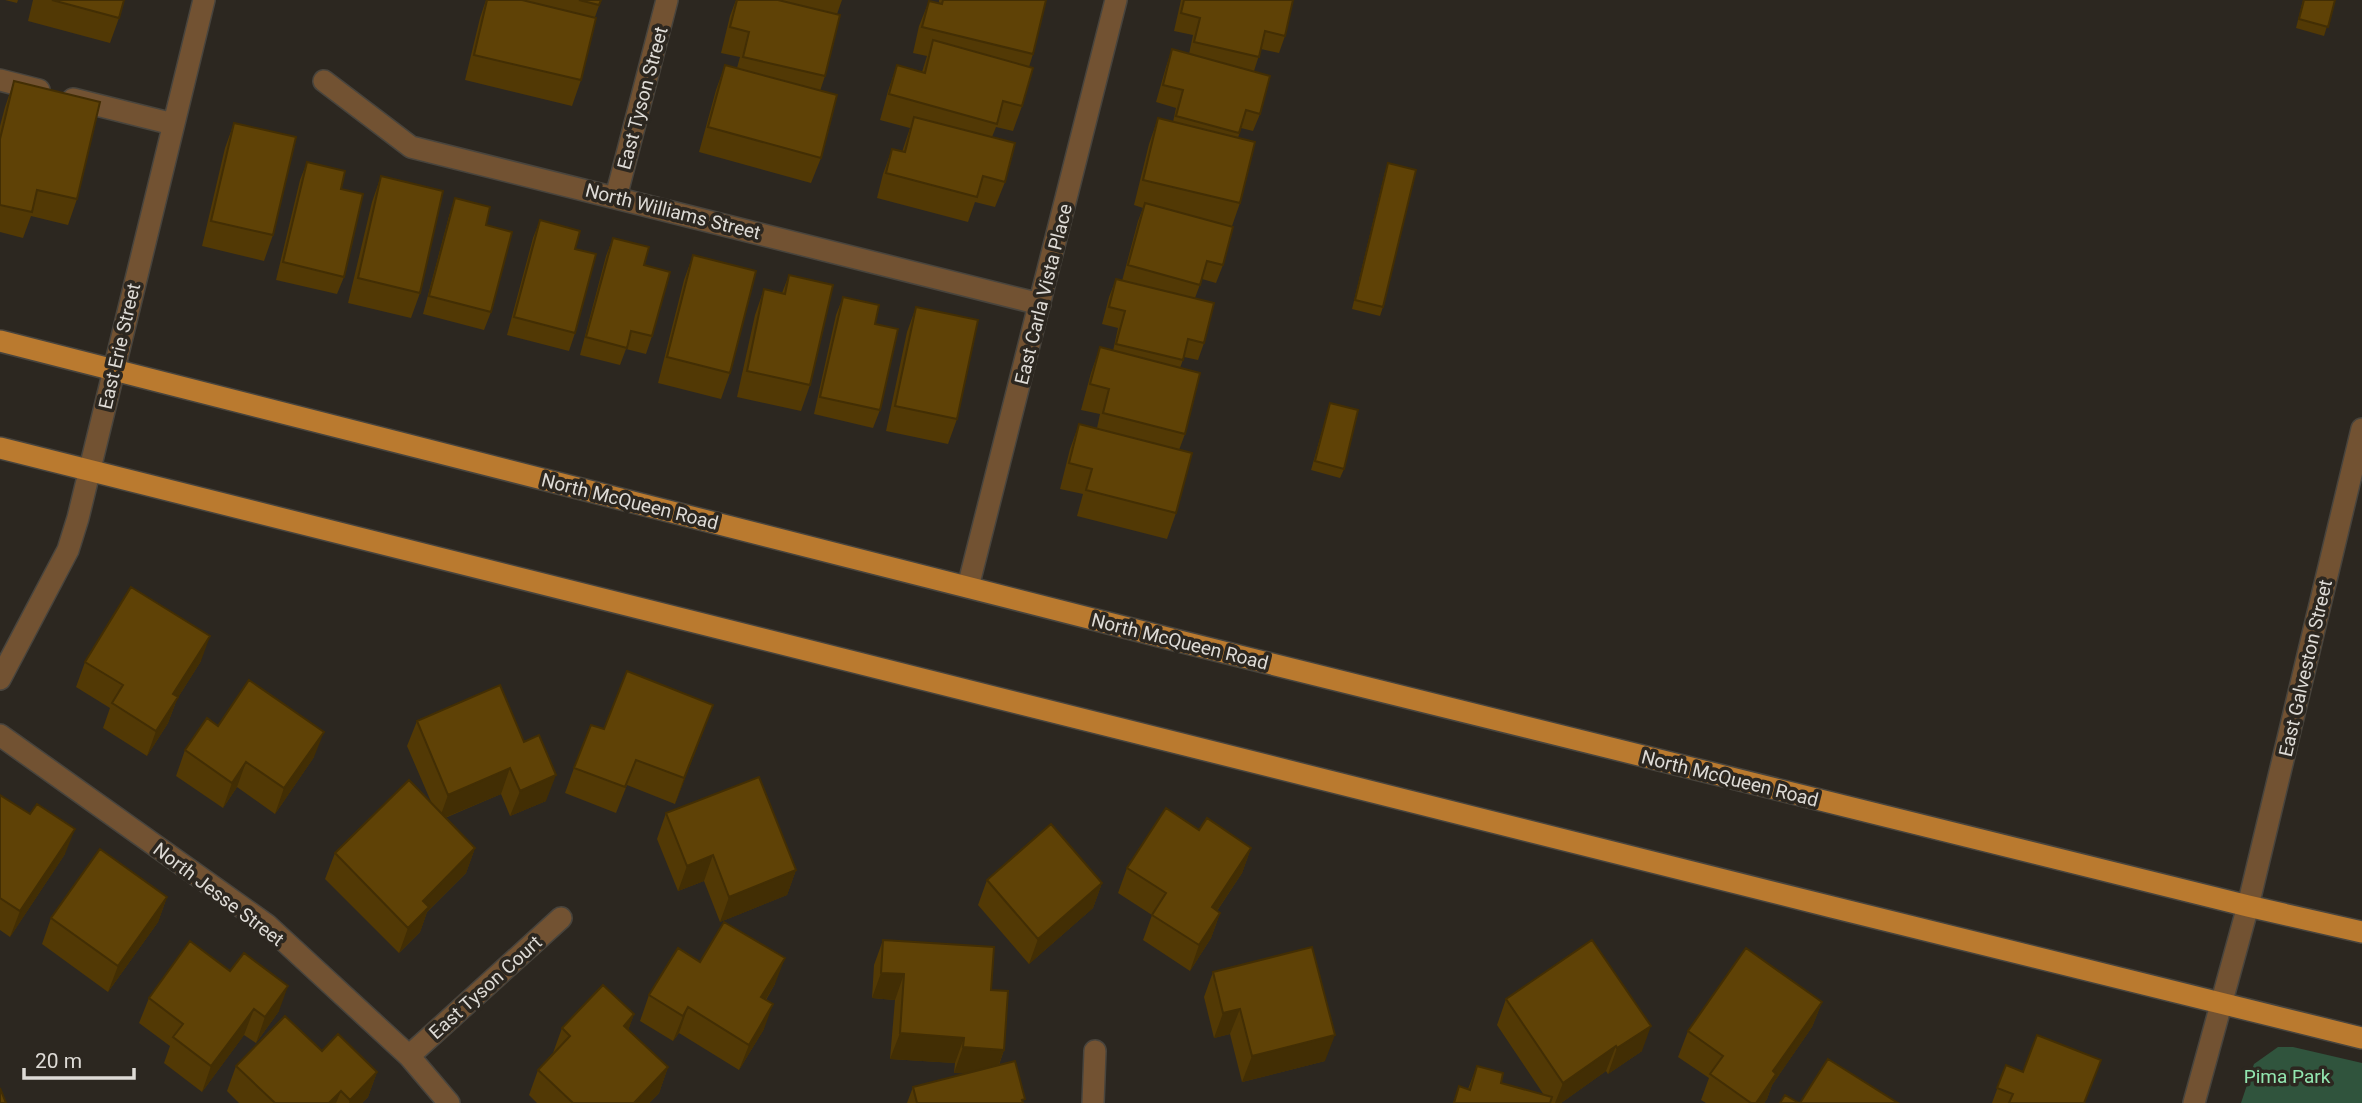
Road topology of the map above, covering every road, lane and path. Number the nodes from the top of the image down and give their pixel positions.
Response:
1 (204, 0) edge
2 (667, 0) edge
3 (1116, 0) edge
4 (0, 80) edge
5 (324, 81) dead end
6 (173, 124) junction
7 (616, 197) junction
8 (1040, 304) junction
9 (0, 341) edge
10 (113, 369) junction
11 (2362, 429) edge
12 (0, 448) edge
13 (90, 470) junction
14 (968, 587) junction
15 (0, 679) edge
16 (0, 735) edge
17 (2248, 906) junction
18 (561, 918) dead end
19 (2362, 932) edge
20 (2221, 1004) junction
21 (2362, 1038) edge
22 (1095, 1051) dead end
23 (409, 1056) junction
24 (449, 1103) edge
25 (1093, 1103) edge
26 (2194, 1103) edge

1 - 6 street, East Erie Street
2 - 7 street, East Tyson Street
3 - 8 street, East Carla Vista Place
4 - 6 street
5 - 7 street, North Williams Street
6 - 10 street, East Erie Street
7 - 8 street, North Williams Street
8 - 14 street, East Carla Vista Place
9 - 10 main road, North McQueen Road
10 - 13 street, East Erie Street
10 - 14 main road, North McQueen Road
11 - 17 street, East Galveston Street
12 - 13 main road
13 - 15 street, East Erie Street
13 - 20 main road
14 - 17 main road, North McQueen Road
16 - 23 street, North Jesse Street
17 - 19 main road, North McQueen Road
17 - 20 street, East Galveston Street
18 - 23 street, East Tyson Court
20 - 21 main road
20 - 26 street, East Galveston Street
22 - 25 street
23 - 24 street, North Jesse Street

